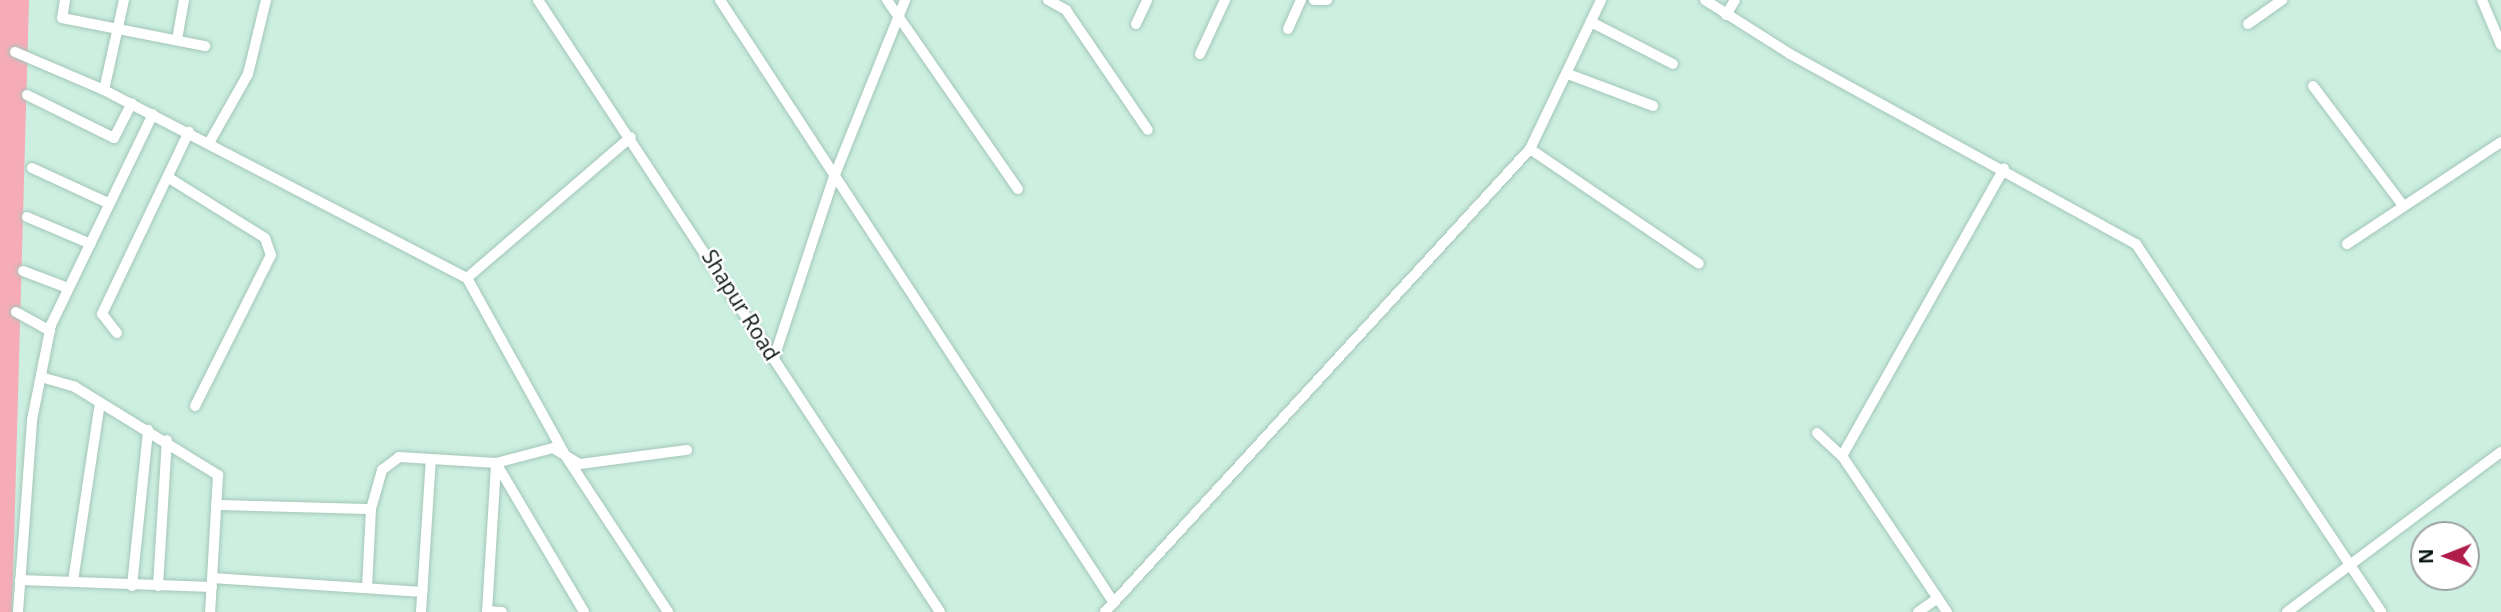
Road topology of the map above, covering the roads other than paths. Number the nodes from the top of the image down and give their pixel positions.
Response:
1 (65, 0) edge
2 (124, 0) edge
3 (184, 0) edge
4 (266, 0) edge
5 (538, 0) edge
6 (720, 0) edge
7 (887, 0) edge
8 (905, 0) edge
9 (1048, 0) edge
10 (1147, 0) edge
11 (1225, 0) edge
12 (1301, 0) edge
13 (1314, 0) edge
14 (1327, 0) edge
15 (1601, 0) edge
16 (1705, 0) edge
17 (1735, 0) edge
18 (2282, 0) edge
19 (2482, 0) edge
20 (1068, 5) edge
21 (1726, 15) junction
22 (899, 16) junction
23 (1591, 22) junction
24 (1136, 24) dead end
25 (2248, 24) dead end
26 (118, 29) junction
27 (1288, 29) dead end
28 (177, 40) junction
29 (2501, 44) edge
30 (205, 46) dead end
31 (15, 52) dead end
32 (1199, 54) dead end
33 (1673, 64) dead end
34 (1568, 74) junction
35 (2313, 86) dead end
36 (104, 90) junction
37 (27, 95) dead end
38 (132, 103) junction
39 (1653, 106) dead end
40 (153, 114) junction
41 (1148, 130) dead end
42 (189, 132) junction
43 (631, 137) junction
44 (2501, 142) edge
45 (209, 143) junction
46 (1530, 149) junction
47 (32, 168) dead end
48 (2004, 169) junction
49 (834, 177) junction
50 (169, 178) junction
51 (1018, 189) dead end
52 (108, 203) junction
53 (2402, 204) junction
54 (26, 217) dead end
55 (91, 244) junction
56 (2347, 244) dead end
57 (1699, 264) dead end
58 (23, 271) dead end
59 (467, 278) junction
60 (68, 288) junction
61 (16, 312) dead end
62 (50, 331) junction
63 (117, 333) dead end
64 (774, 358) junction
65 (41, 377) junction
66 (100, 403) junction
67 (195, 406) dead end
68 (148, 430) junction
69 (1817, 433) dead end
70 (167, 440) junction
71 (687, 450) dead end
72 (2501, 452) edge
73 (565, 455) junction
74 (1842, 456) junction
75 (431, 459) junction
76 (496, 463) junction
77 (216, 505) junction
78 (371, 509) junction
79 (2351, 564) junction
80 (20, 580) junction
81 (73, 582) junction
82 (212, 582) junction
83 (132, 586) junction
84 (159, 586) junction
85 (367, 588) junction
86 (423, 592) junction
87 (1938, 598) junction
88 (1114, 603) junction
89 (18, 612) edge
90 (210, 612) edge
91 (421, 612) edge
92 (487, 612) edge
93 (502, 612) edge
94 (584, 612) edge
95 (668, 612) edge
96 (940, 612) edge
97 (1105, 612) edge
98 (1918, 612) edge
99 (1947, 612) edge
100 (2287, 612) edge
101 (2381, 612) edge

1 - 26 street
2 - 26 street
3 - 28 street
4 - 45 street
5 - 43 street, Shapur Road
6 - 49 street
7 - 22 street
8 - 22 street
9 - 20 street
10 - 24 street
11 - 32 street
12 - 27 street
13 - 14 street
15 - 23 street
16 - 21 street
17 - 21 street
18 - 25 street
19 - 29 street
20 - 41 street
21 - 48 street
22 - 49 street
22 - 51 street
23 - 33 street
23 - 34 street
26 - 28 street
26 - 36 street
28 - 30 street
31 - 36 street
34 - 39 street
34 - 46 street
35 - 53 street
36 - 38 street
37 - 38 street
38 - 40 street
40 - 42 street
40 - 52 street
42 - 45 street
42 - 50 street
43 - 59 street
43 - 64 street, Shapur Road
44 - 53 street
45 - 59 street
46 - 57 street
46 - 88 street
47 - 52 street
48 - 74 street
48 - 79 street
49 - 64 street
49 - 88 street
50 - 63 street
50 - 67 street
52 - 55 street
53 - 56 street
54 - 55 street
55 - 60 street
58 - 60 street
59 - 73 street
60 - 62 street
61 - 62 street
62 - 65 street
64 - 96 street, Shapur Road
65 - 66 street
65 - 80 street
66 - 68 street
66 - 81 street
68 - 70 street
68 - 83 street
69 - 74 street
70 - 77 street
70 - 84 street
71 - 73 street
72 - 79 street
73 - 76 street
73 - 95 street
74 - 87 street
75 - 76 street
75 - 78 street
75 - 86 street
76 - 92 street
76 - 94 street
77 - 78 street
77 - 82 street
78 - 85 street
79 - 100 street
79 - 101 street
80 - 81 street
80 - 89 street
81 - 83 street
82 - 84 street
82 - 85 street
82 - 90 street
83 - 84 street
85 - 86 street
86 - 91 street
87 - 98 street
87 - 99 street
88 - 97 street
92 - 93 street

